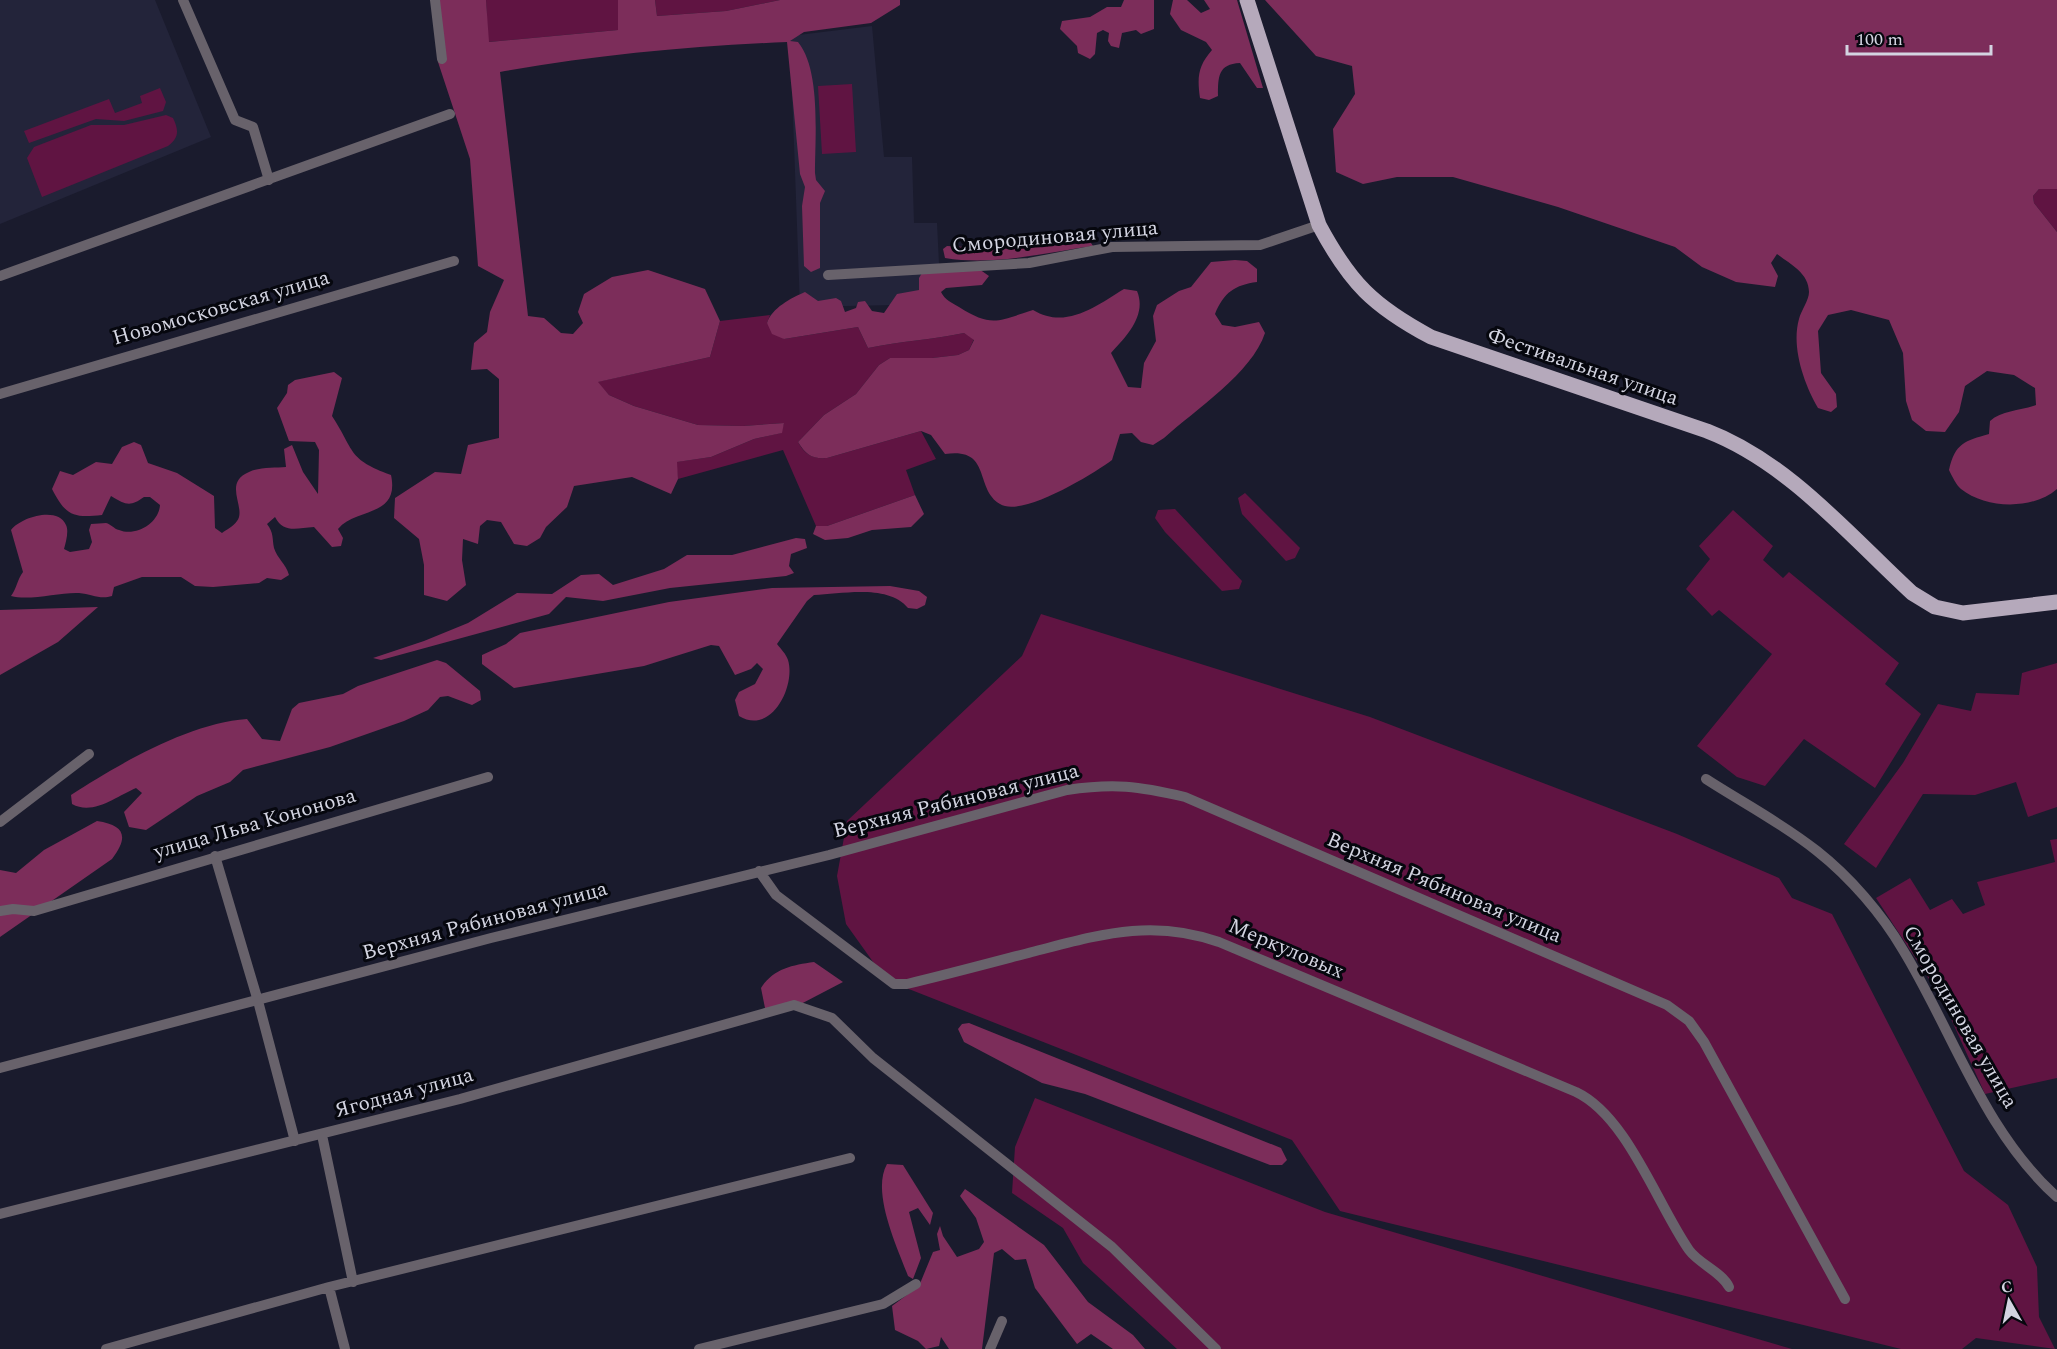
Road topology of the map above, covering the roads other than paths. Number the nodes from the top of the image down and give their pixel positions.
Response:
1 (183, 0) edge
2 (435, 0) edge
3 (1248, 0) edge
4 (442, 59) dead end
5 (450, 114) dead end
6 (269, 180) junction
7 (1319, 225) junction
8 (454, 261) dead end
9 (828, 275) dead end
10 (0, 276) edge
11 (0, 394) edge
12 (2057, 602) edge
13 (90, 754) dead end
14 (488, 777) dead end
15 (1706, 779) dead end
16 (0, 822) edge
17 (215, 856) junction
18 (759, 871) junction
19 (0, 911) edge
20 (258, 1001) junction
21 (0, 1068) edge
22 (322, 1135) junction
23 (295, 1141) junction
24 (850, 1158) dead end
25 (2057, 1197) edge
26 (0, 1214) edge
27 (353, 1282) junction
28 (916, 1284) dead end
29 (329, 1287) junction
30 (1729, 1287) dead end
31 (1845, 1299) dead end
32 (1002, 1320) dead end
33 (106, 1349) edge
34 (345, 1349) edge
35 (699, 1349) edge
36 (990, 1349) edge
37 (1216, 1349) edge

1 - 6 street
2 - 4 street
3 - 7 main road, Фестивальная улица
5 - 6 street
6 - 10 street
7 - 9 street, Смородиновая улица
7 - 12 main road, Фестивальная улица
8 - 11 street, Новомосковская улица
13 - 16 street
14 - 17 street, улица Льва Кононова
15 - 25 street, Смородиновая улица
17 - 19 street, улица Льва Кононова
17 - 20 street
18 - 20 street, Верхняя Рябиновая улица
18 - 30 street, Меркуловых
18 - 31 street, Верхняя Рябиновая улица
20 - 21 street, Верхняя Рябиновая улица
20 - 23 street
22 - 23 street, Ягодная улица
22 - 27 street
22 - 37 street, Ягодная улица
23 - 26 street, Ягодная улица
24 - 27 street
27 - 29 street
28 - 35 street
29 - 33 street
29 - 34 street
32 - 36 street

